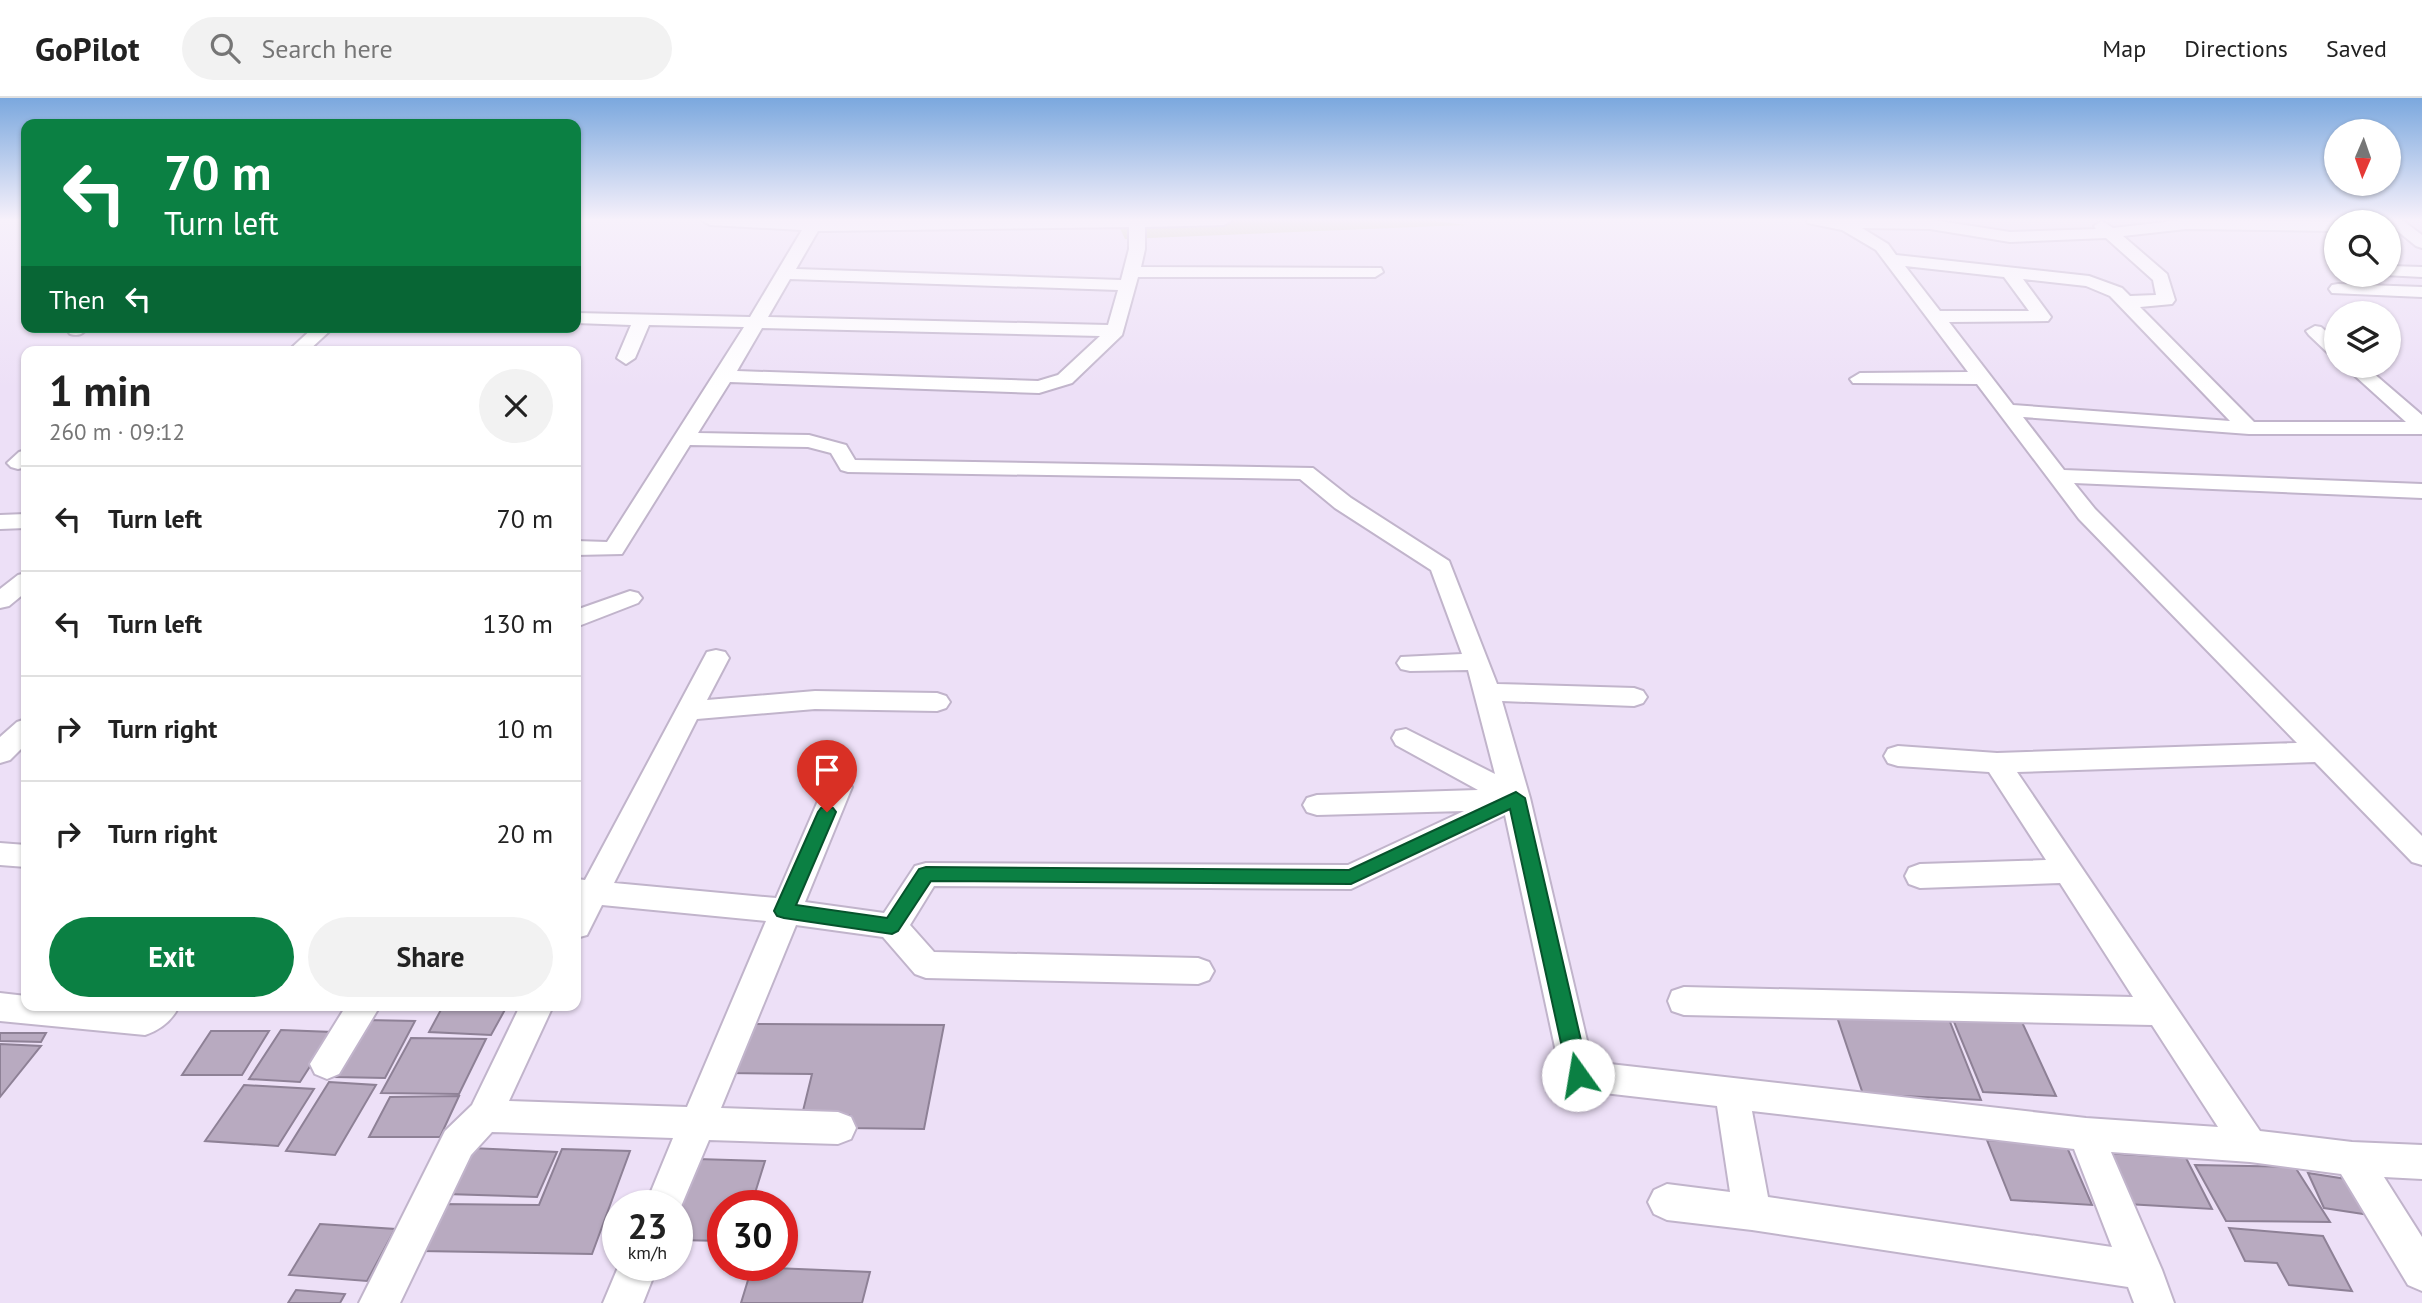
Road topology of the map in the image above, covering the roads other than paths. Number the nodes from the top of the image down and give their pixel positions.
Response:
1 (783, 276) edge
2 (939, 276) edge
3 (1227, 276) edge
4 (1904, 276) edge
5 (2012, 276) edge
6 (2042, 276) edge
7 (2159, 276) edge
8 (1130, 279) junction
9 (2374, 287) edge
10 (2338, 289) dead end
11 (2377, 290) junction
12 (2422, 292) edge
13 (2125, 302) junction
14 (1934, 316) junction
15 (581, 318) edge
16 (642, 319) junction
17 (755, 322) junction
18 (1116, 331) junction
19 (2315, 331) dead end
20 (318, 333) edge
21 (2324, 339) edge
22 (303, 346) edge
23 (626, 358) dead end
24 (724, 376) junction
25 (1981, 378) junction
26 (2367, 378) edge
27 (1860, 379) dead end
28 (2005, 410) junction
29 (2422, 427) edge
30 (2249, 428) junction
31 (683, 439) junction
32 (2057, 476) junction
33 (2422, 491) edge
34 (21, 521) edge
35 (0, 522) edge
36 (581, 548) edge
37 (21, 584) edge
38 (630, 598) dead end
39 (0, 601) edge
40 (581, 618) edge
41 (716, 658) dead end
42 (1478, 662) junction
43 (1410, 663) dead end
44 (1486, 692) junction
45 (1634, 697) dead end
46 (937, 702) dead end
47 (688, 710) junction
48 (21, 733) edge
49 (1406, 738) dead end
50 (2322, 752) junction
51 (0, 753) edge
52 (1898, 756) dead end
53 (1997, 763) junction
54 (838, 787) dead end
55 (1516, 798) junction
56 (1317, 805) dead end
57 (0, 854) edge
58 (2422, 855) edge
59 (21, 856) edge
60 (2068, 871) junction
61 (1920, 876) dead end
62 (584, 892) edge
63 (784, 911) junction
64 (892, 926) junction
65 (1198, 971) dead end
66 (1684, 1002) dead end
67 (0, 1007) edge
68 (21, 1009) edge
69 (41, 1011) edge
70 (157, 1011) edge
71 (361, 1011) edge
72 (535, 1011) edge
73 (2161, 1011) junction
74 (327, 1064) dead end
75 (1732, 1094) junction
76 (484, 1116) junction
77 (696, 1123) junction
78 (838, 1128) dead end
79 (2086, 1134) junction
80 (2250, 1146) junction
81 (2352, 1159) junction
82 (2422, 1162) edge
83 (669, 1190) edge
84 (1667, 1202) dead end
85 (1752, 1212) junction
86 (2422, 1272) edge
87 (632, 1281) edge
88 (2148, 1287) edge
89 (379, 1303) edge
90 (623, 1303) edge

1 - 17 street
2 - 8 street
3 - 8 street
4 - 14 street
5 - 14 street
6 - 13 street
7 - 13 street
8 - 18 street
9 - 11 street
10 - 11 street
11 - 12 street
13 - 30 street
14 - 25 street
15 - 16 street
16 - 17 street
16 - 23 street
17 - 18 street
17 - 24 street
18 - 24 street
19 - 21 street
20 - 22 street
24 - 31 street
25 - 27 street
25 - 28 street
26 - 29 street
28 - 30 street
28 - 32 street
29 - 30 street
31 - 36 street
31 - 42 street
32 - 33 street
32 - 50 street
34 - 35 street
37 - 39 street
38 - 40 street
41 - 47 street
42 - 43 street
42 - 44 street
44 - 45 street
44 - 55 street
46 - 47 street
47 - 62 street
48 - 51 street
49 - 55 street
50 - 53 street
50 - 58 street
52 - 53 street
53 - 60 street
54 - 63 street
55 - 56 street
55 - 64 street
55 - 75 street
57 - 59 street
60 - 61 street
60 - 73 street
62 - 63 street
63 - 64 street
63 - 77 street
64 - 65 street
66 - 73 street
67 - 68 street
69 - 70 street
71 - 74 street
72 - 76 street
73 - 80 street
75 - 79 street
75 - 85 street
76 - 77 street
76 - 89 street
77 - 78 street
77 - 83 street
79 - 80 street
79 - 88 street
80 - 81 street
81 - 82 street
81 - 86 street
84 - 85 street
85 - 88 street
87 - 90 street

